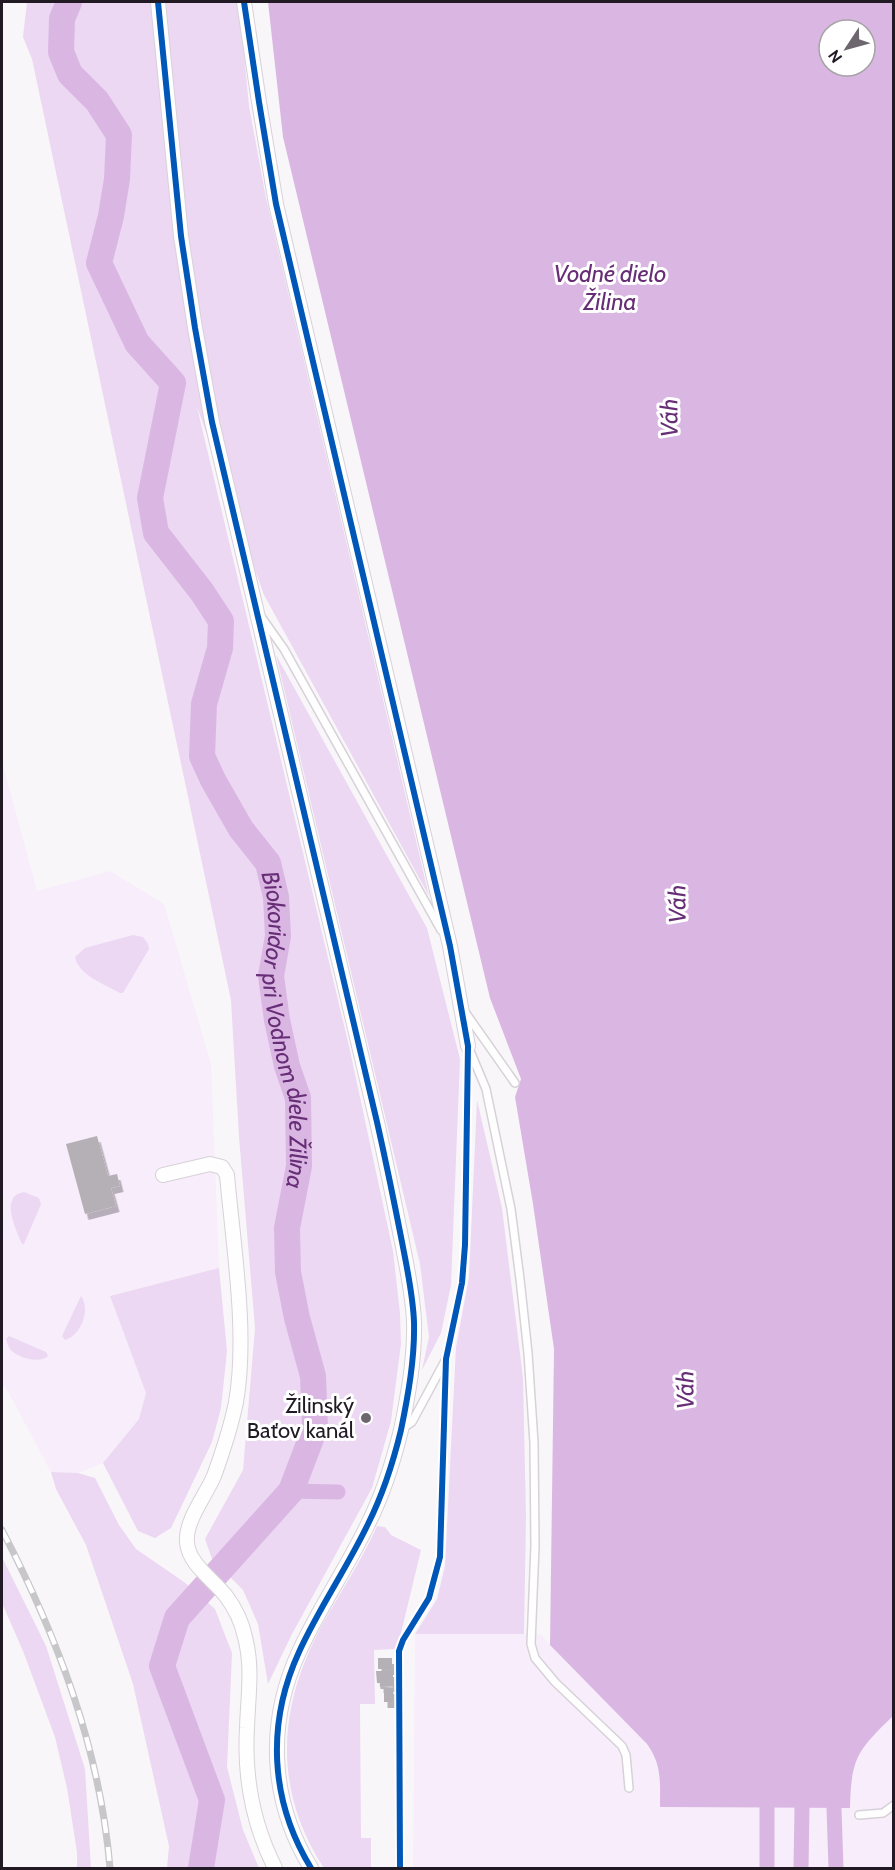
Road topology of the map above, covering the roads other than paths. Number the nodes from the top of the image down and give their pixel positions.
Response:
1 (158, 2) edge
2 (244, 2) edge
3 (257, 611) junction
4 (450, 946) junction
5 (462, 1008) junction
6 (468, 1046) joint
7 (515, 1083) dead end
8 (163, 1175) dead end
9 (446, 1359) dead end
10 (401, 1429) junction
11 (628, 1788) dead end
12 (894, 1805) edge
13 (859, 1815) dead end
14 (275, 1869) edge
15 (311, 1869) edge

1 - 3 street
2 - 4 street
3 - 4 lane
3 - 10 street
4 - 5 street
5 - 6 street
5 - 7 lane
6 - 11 lane
8 - 14 street
9 - 10 lane
10 - 15 street
12 - 13 lane

